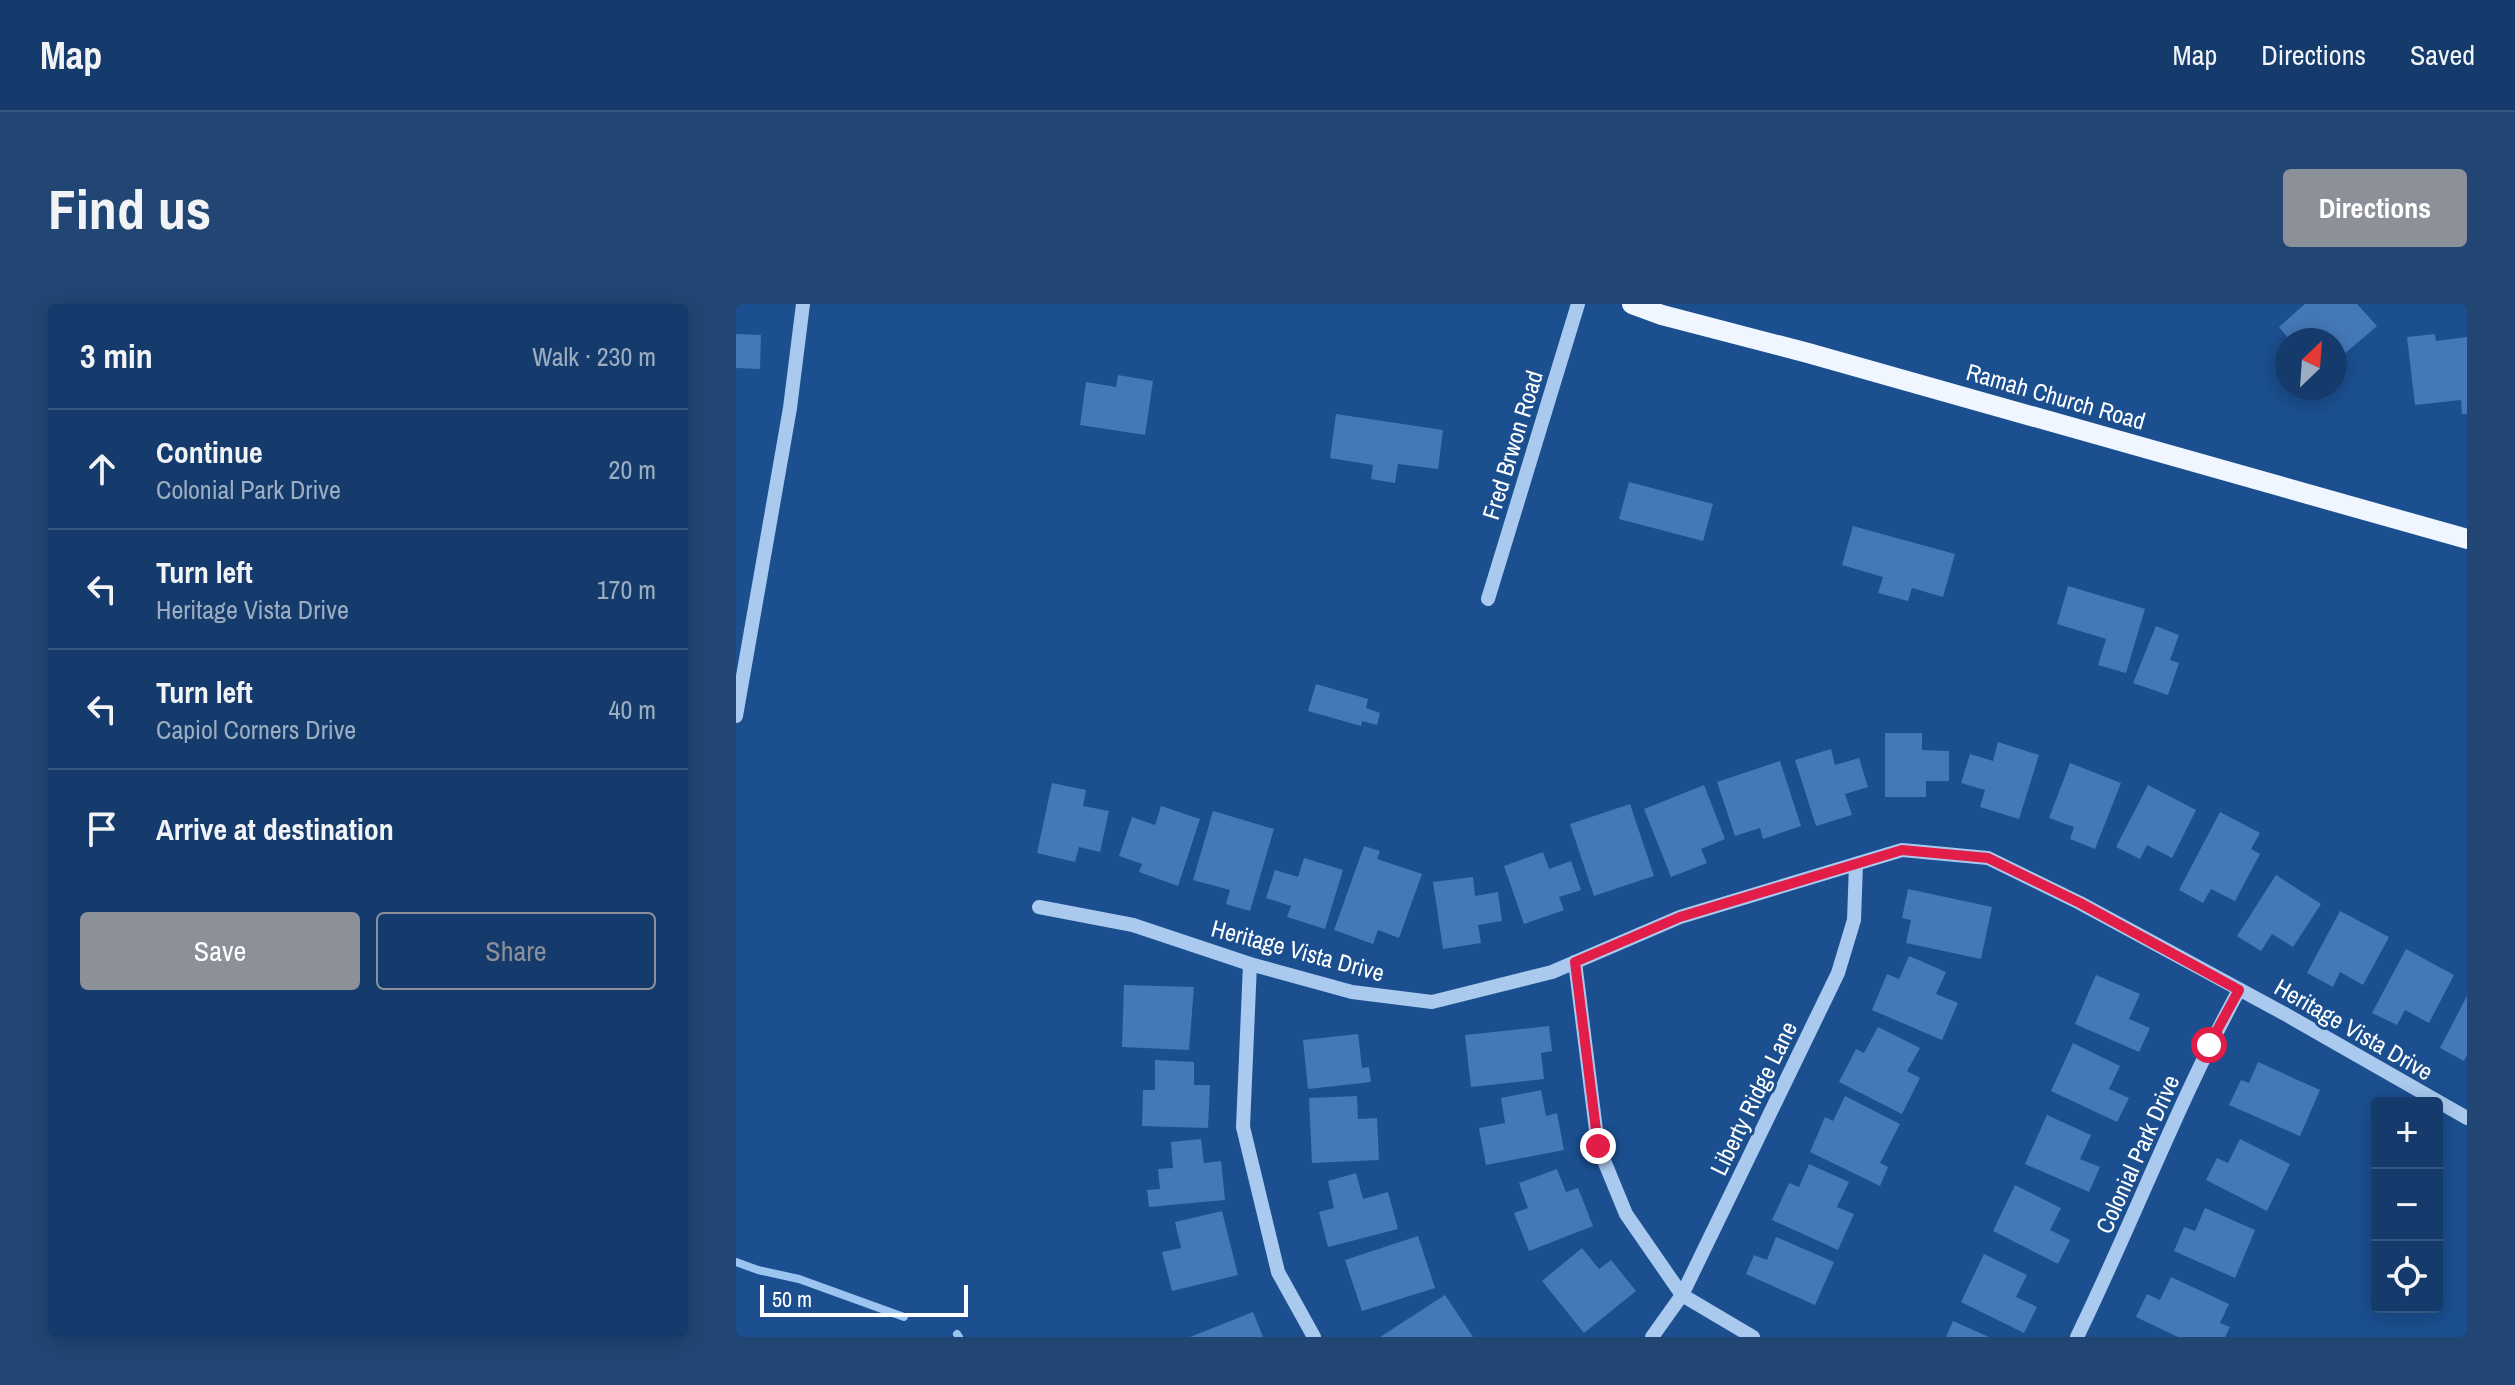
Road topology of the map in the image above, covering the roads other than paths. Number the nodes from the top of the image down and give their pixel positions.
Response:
1 (803, 304) edge
2 (1578, 304) edge
3 (1632, 304) edge
4 (2467, 539) edge
5 (1488, 599) dead end
6 (736, 716) edge
7 (1856, 864) junction
8 (1039, 907) dead end
9 (1575, 962) junction
10 (1250, 964) junction
11 (2239, 990) junction
12 (2467, 1118) edge
13 (1682, 1295) junction
14 (1314, 1337) edge
15 (1652, 1337) edge
16 (1753, 1337) edge
17 (2077, 1337) edge

1 - 6 street
2 - 5 street, Fred Brwon Road
3 - 4 main road, Ramah Church Road
7 - 9 street, Heritage Vista Drive
7 - 11 street, Heritage Vista Drive
7 - 13 street, Liberty Ridge Lane
8 - 10 street, Heritage Vista Drive
9 - 10 street, Heritage Vista Drive
9 - 13 street
10 - 14 street
11 - 12 street, Heritage Vista Drive
11 - 17 street, Colonial Park Drive
13 - 15 street, Liberty Ridge Lane
13 - 16 street

